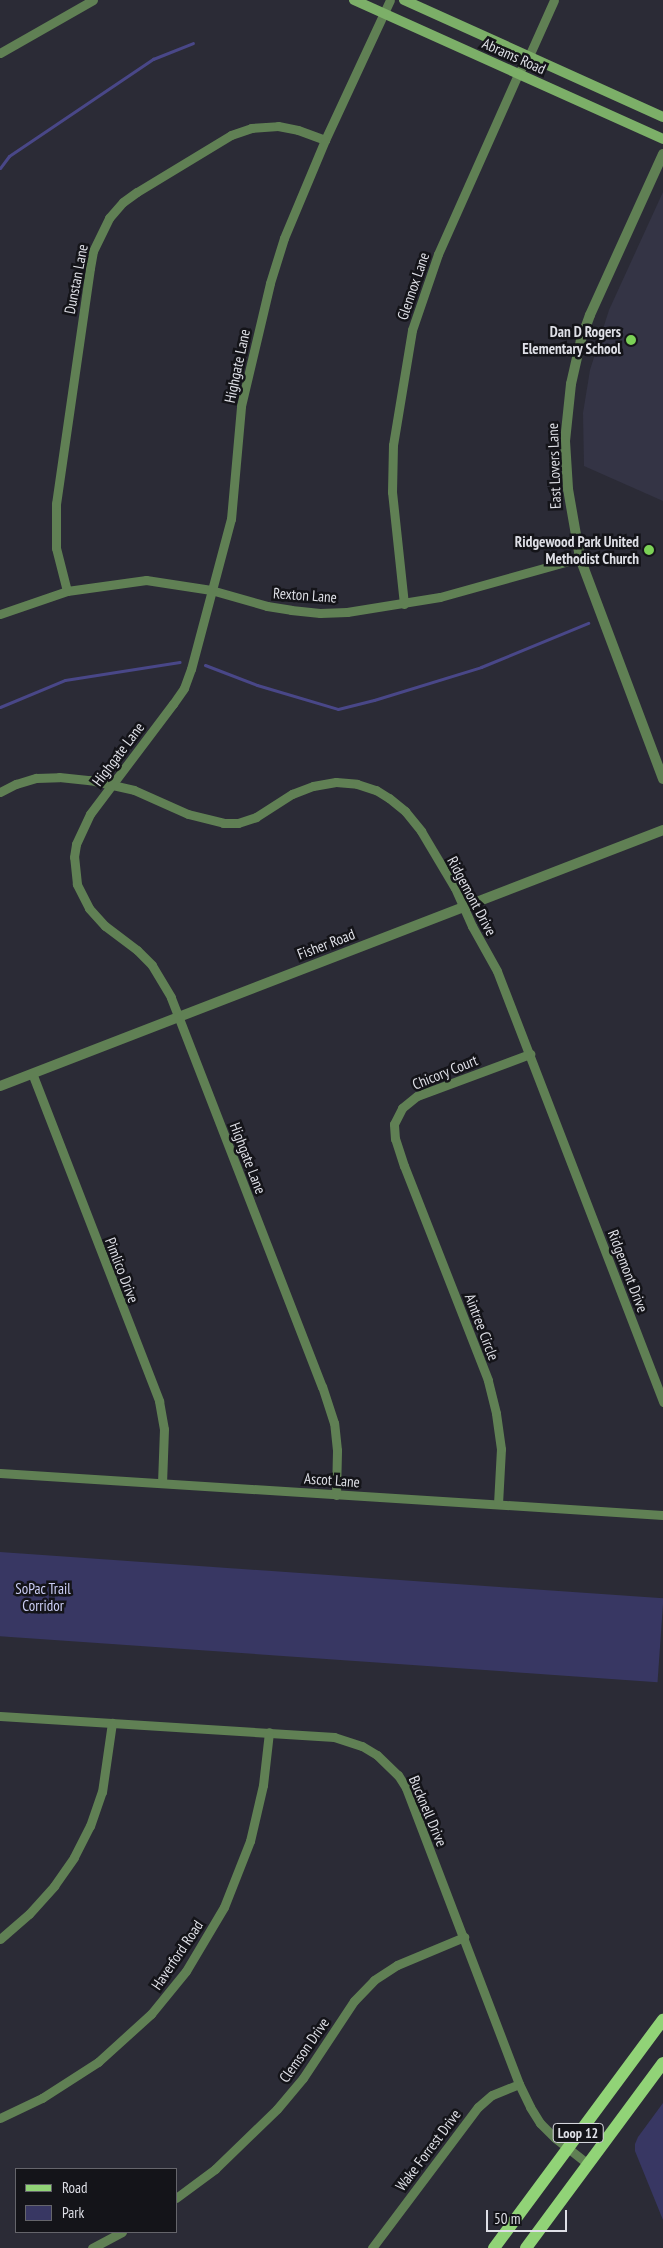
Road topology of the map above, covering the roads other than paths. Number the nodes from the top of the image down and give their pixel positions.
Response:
1 (93, 0) edge
2 (354, 0) edge
3 (390, 0) edge
4 (404, 0) edge
5 (554, 0) edge
6 (384, 14) junction
7 (0, 54) edge
8 (529, 56) junction
9 (518, 74) junction
10 (663, 117) edge
11 (663, 139) edge
12 (325, 140) junction
13 (663, 154) edge
14 (580, 558) junction
15 (211, 590) junction
16 (66, 591) junction
17 (404, 604) junction
18 (0, 614) edge
19 (663, 779) edge
20 (112, 784) junction
21 (0, 792) edge
22 (663, 830) edge
23 (464, 907) junction
24 (179, 1017) junction
25 (530, 1054) junction
26 (32, 1073) junction
27 (0, 1086) edge
28 (404, 1166) joint
29 (663, 1402) edge
30 (0, 1473) edge
31 (162, 1482) junction
32 (336, 1495) junction
33 (498, 1504) junction
34 (663, 1515) edge
35 (0, 1716) edge
36 (112, 1723) junction
37 (269, 1732) junction
38 (464, 1937) junction
39 (0, 1939) edge
40 (663, 2020) edge
41 (663, 2063) edge
42 (519, 2084) junction
43 (0, 2118) edge
44 (567, 2148) junction
45 (588, 2164) junction
46 (178, 2196) edge
47 (120, 2233) edge
48 (92, 2248) edge
49 (372, 2248) edge
50 (494, 2248) edge
51 (526, 2248) edge

1 - 7 street
2 - 6 main road, Abrams Road
3 - 6 street, Highgate Lane
4 - 8 main road, Abrams Road
5 - 8 street, Glennox Lane
6 - 9 main road, Abrams Road
6 - 12 street, Highgate Lane
8 - 9 street, Glennox Lane
8 - 10 main road, Abrams Road
9 - 11 main road, Abrams Road
9 - 17 street, Glennox Lane
12 - 15 street, Highgate Lane
12 - 16 street, Dunstan Lane
13 - 14 street, East Lovers Lane
14 - 17 street, Rexton Lane
14 - 19 street, East Lovers Lane
15 - 16 street, Rexton Lane
15 - 17 street, Rexton Lane
15 - 20 street, Highgate Lane
16 - 18 street, Rexton Lane
20 - 21 street, Ridgemont Drive
20 - 23 street, Ridgemont Drive
20 - 24 street, Highgate Lane
22 - 23 street, Fisher Road
23 - 24 street, Fisher Road
23 - 25 street, Ridgemont Drive
24 - 26 street, Fisher Road
24 - 32 street, Highgate Lane
25 - 28 street, Chicory Court
25 - 29 street, Ridgemont Drive
26 - 27 street, Fisher Road
26 - 31 street, Pimlico Drive
28 - 33 street, Aintree Circle
30 - 31 street, Ascot Lane
31 - 32 street, Ascot Lane
32 - 33 street, Ascot Lane
33 - 34 street, Ascot Lane
35 - 36 street, Bucknell Drive
36 - 37 street, Bucknell Drive
36 - 39 street
37 - 38 street, Bucknell Drive
37 - 43 street, Haverford Road
38 - 42 street, Bucknell Drive
38 - 46 street, Clemson Drive
40 - 44 main road, Loop 12
41 - 45 main road, Loop 12
42 - 44 street, Bucknell Drive
42 - 49 street, Wake Forrest Drive
44 - 45 street, Bucknell Drive
44 - 50 main road, Loop 12
45 - 51 main road, Loop 12
47 - 48 street

